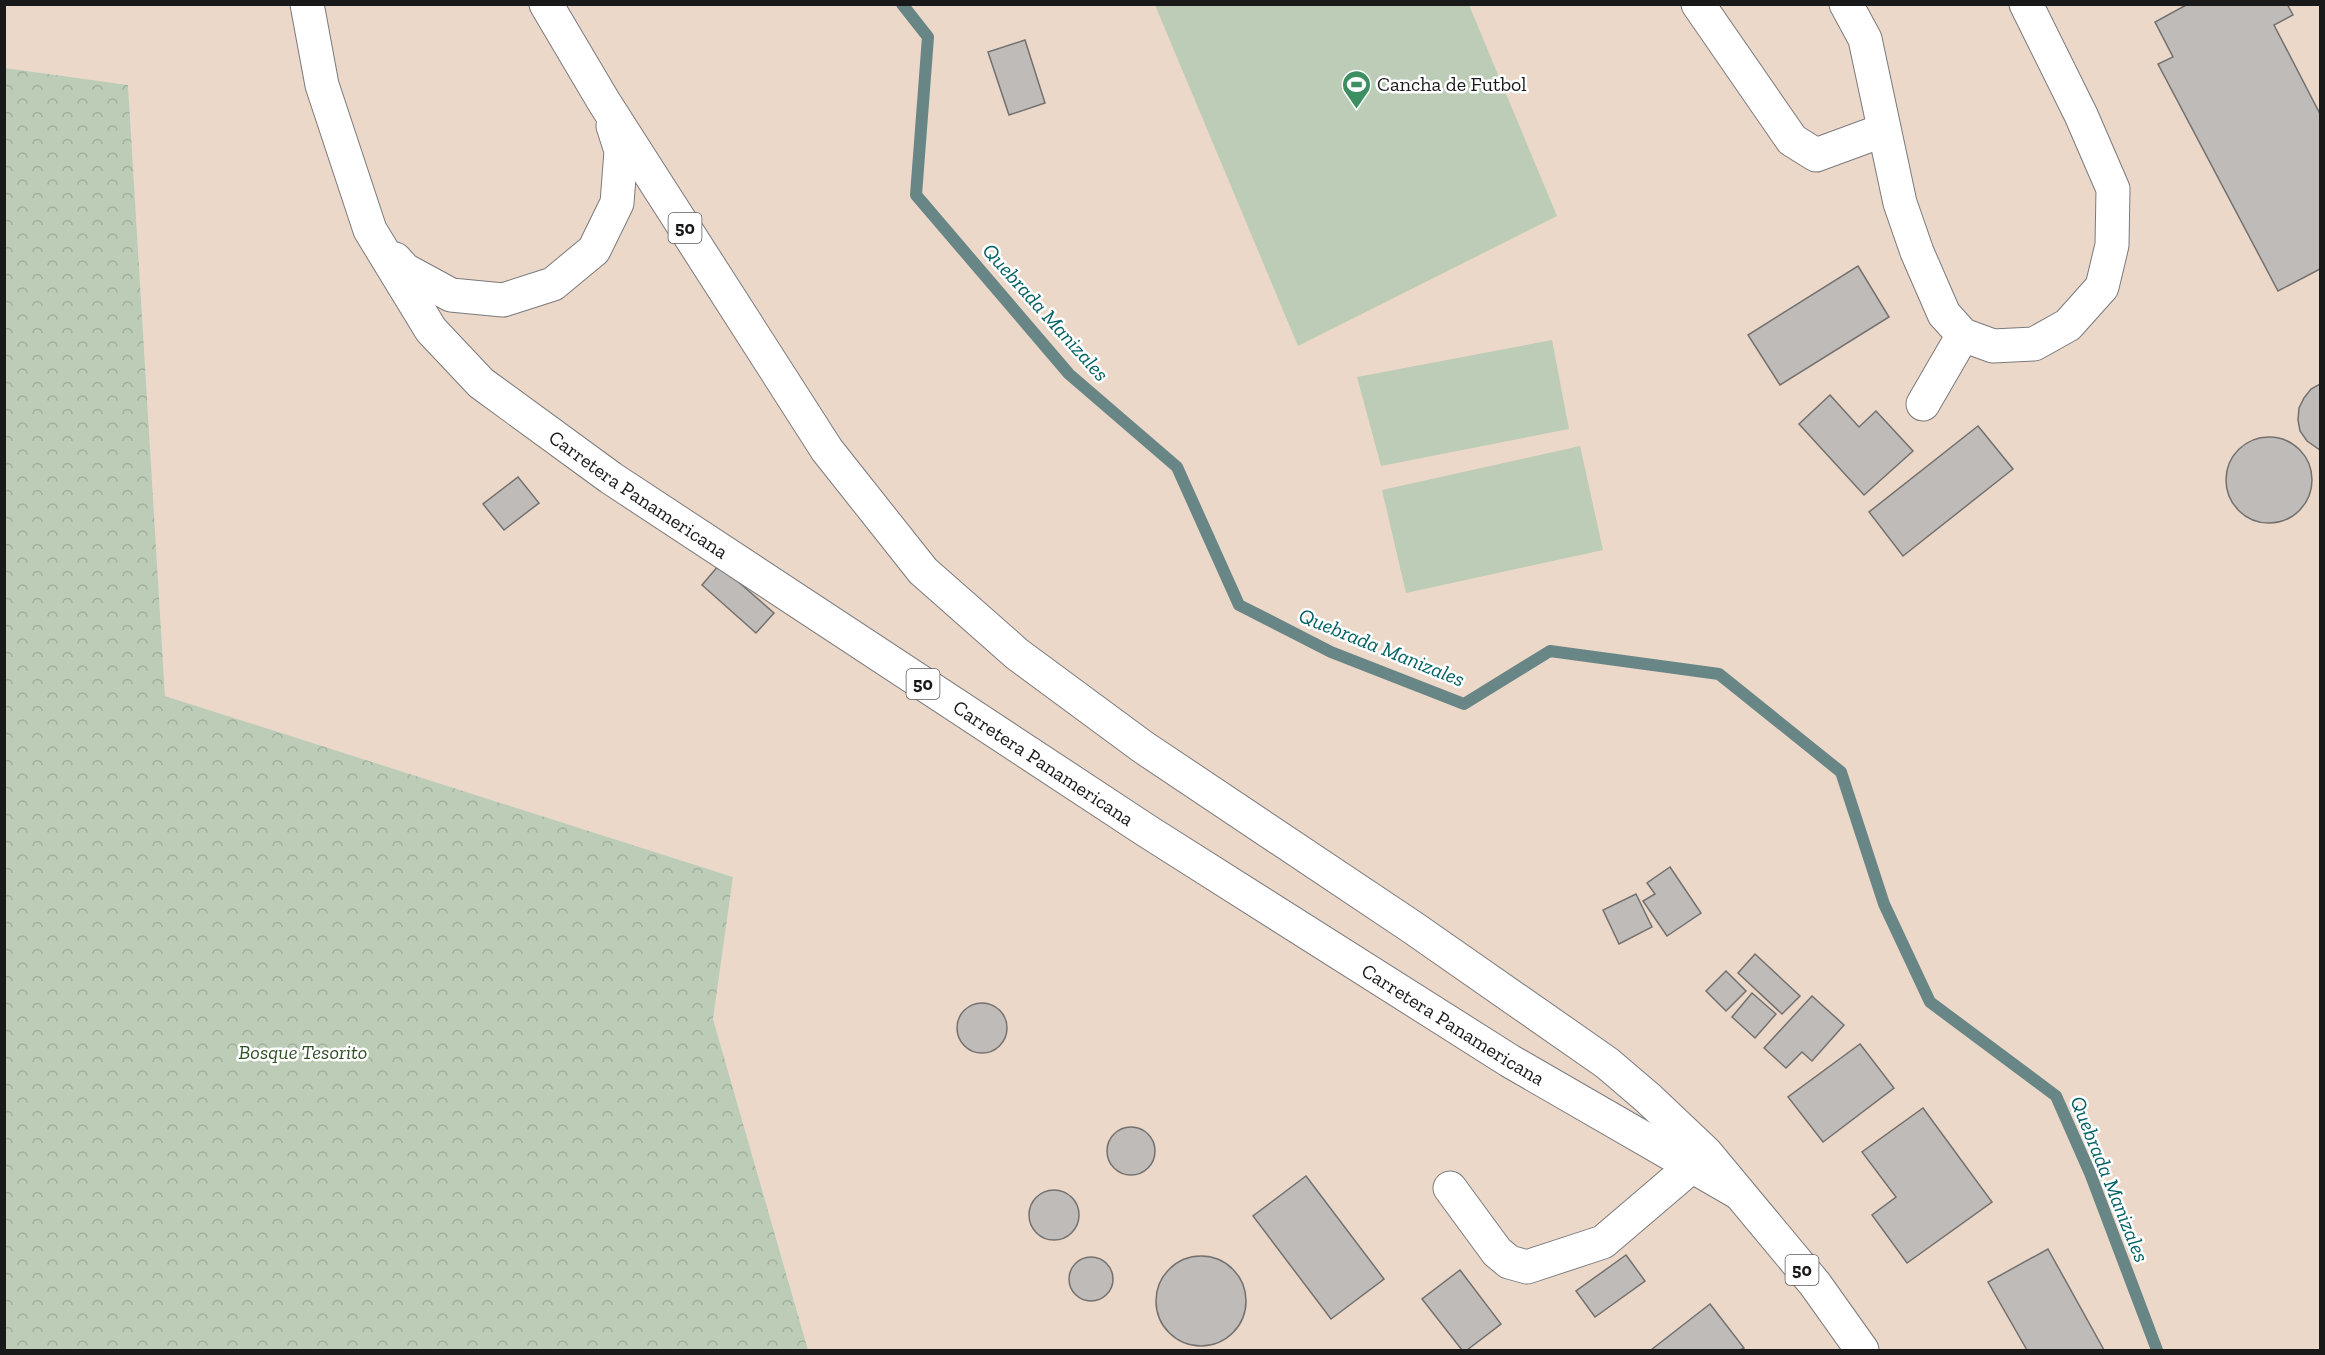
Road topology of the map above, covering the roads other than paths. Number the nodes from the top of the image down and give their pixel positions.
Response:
1 (307, 4) edge
2 (546, 4) edge
3 (1698, 4) edge
4 (1846, 4) edge
5 (2025, 4) edge
6 (604, 102) junction
7 (1884, 130) junction
8 (370, 230) junction
9 (1963, 335) junction
10 (1923, 404) dead end
11 (1692, 1166) junction
12 (1450, 1188) dead end
13 (1737, 1192) junction
14 (1862, 1350) edge

1 - 8 main road, Carretera Panamericana / 50
2 - 6 main road, Carretera Panamericana / 50
3 - 7 main road
4 - 7 main road
5 - 9 main road
6 - 8 main road
6 - 13 main road, Carretera Panamericana / 50
7 - 9 main road
8 - 11 main road, Carretera Panamericana / 50
9 - 10 main road
11 - 12 main road
11 - 13 main road, Carretera Panamericana / 50
13 - 14 main road, Carretera Panamericana / 50

